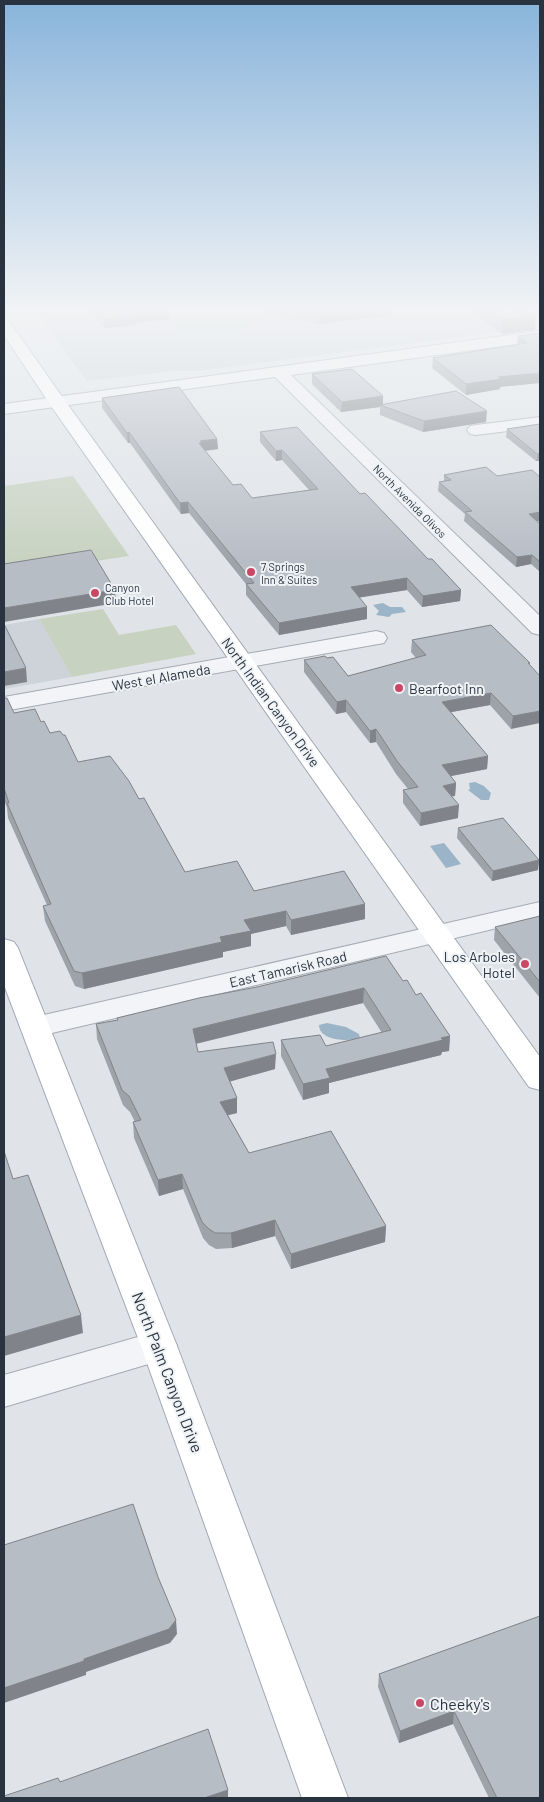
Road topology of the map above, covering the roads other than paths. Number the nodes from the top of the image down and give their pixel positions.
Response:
1 (51, 394) edge
2 (117, 394) edge
3 (303, 394) edge
4 (56, 402) junction
5 (4, 409) edge
6 (540, 422) edge
7 (476, 430) edge
8 (531, 608) edge
9 (540, 628) edge
10 (376, 638) dead end
11 (243, 662) junction
12 (4, 704) edge
13 (540, 910) edge
14 (438, 934) junction
15 (4, 948) edge
16 (35, 1027) junction
17 (540, 1079) edge
18 (159, 1346) junction
19 (4, 1391) edge
20 (325, 1798) edge

1 - 4 main road, North Indian Canyon Drive
2 - 4 street
3 - 8 street, North Avenida Olivos
4 - 5 street
4 - 11 main road, North Indian Canyon Drive
6 - 7 street
8 - 9 street, North Avenida Olivos
10 - 11 street, West el Alameda
11 - 12 street, West el Alameda
11 - 14 main road, North Indian Canyon Drive
13 - 14 street, East Tamarisk Road
14 - 16 street, East Tamarisk Road
14 - 17 main road, North Indian Canyon Drive
15 - 16 main road, North Palm Canyon Drive
16 - 18 main road, North Palm Canyon Drive
18 - 19 street
18 - 20 main road, North Palm Canyon Drive

